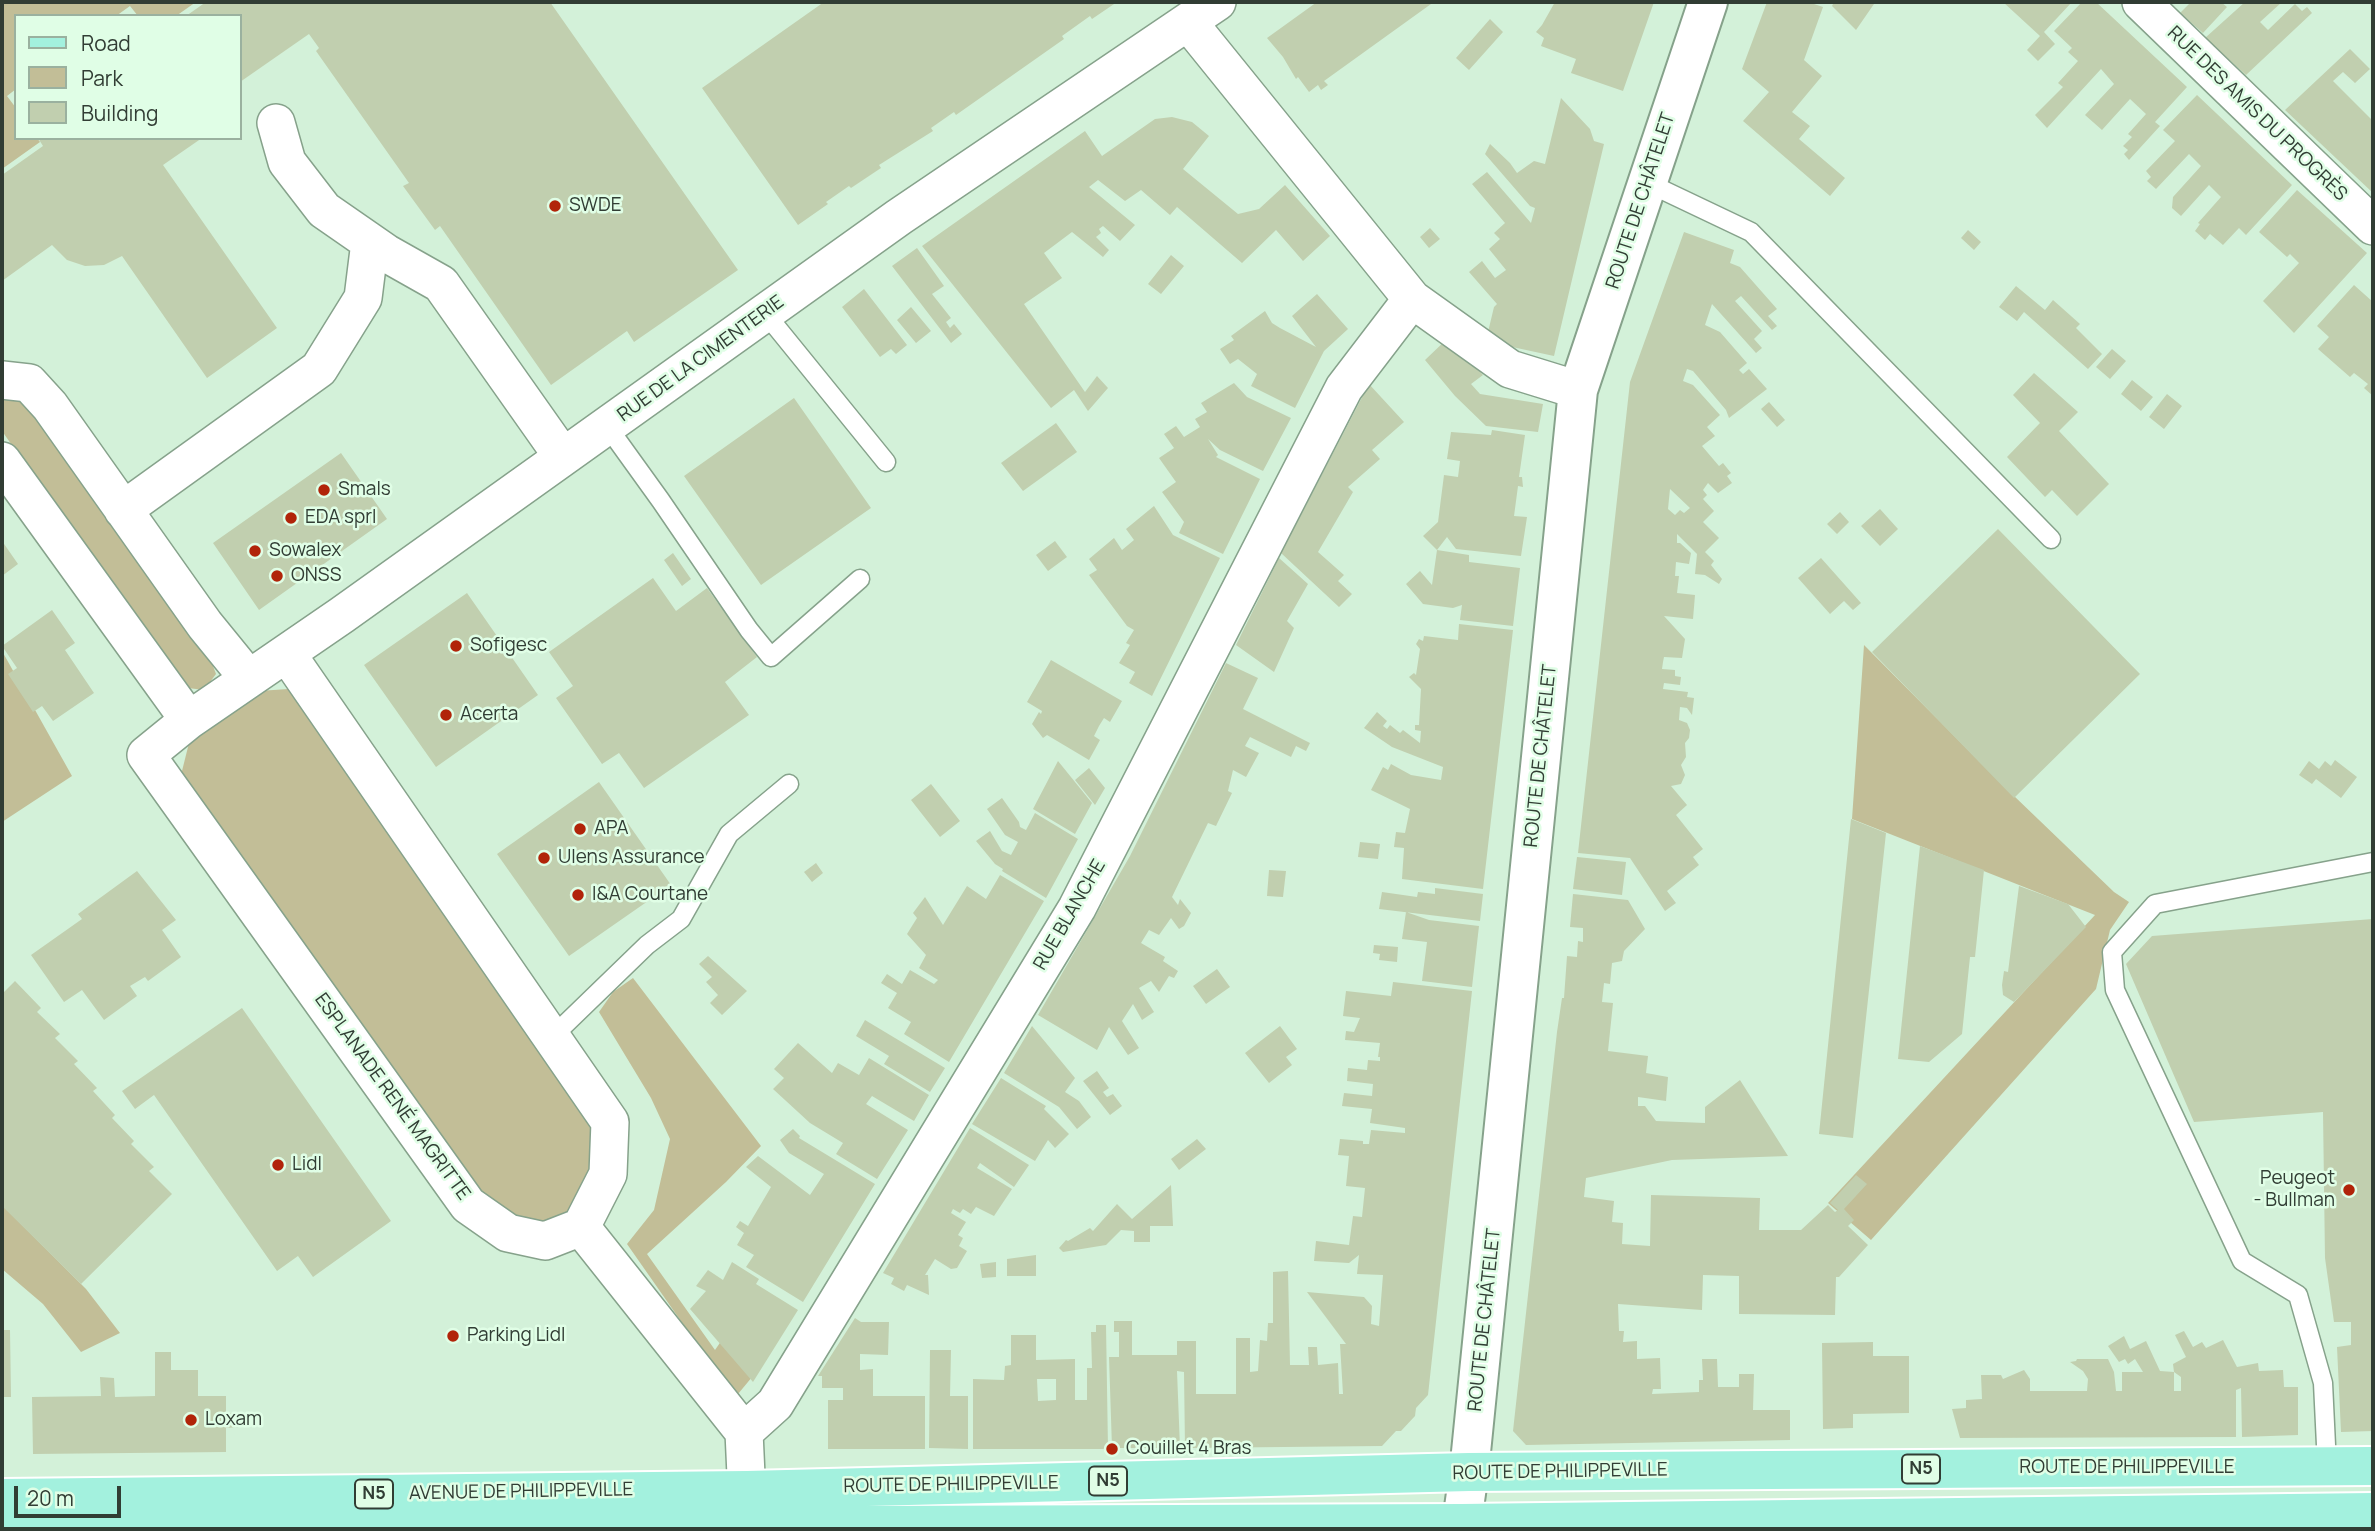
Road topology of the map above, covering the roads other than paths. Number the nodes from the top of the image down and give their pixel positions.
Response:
1 (1708, 2) edge
2 (2141, 2) edge
3 (1202, 12) edge
4 (276, 123) dead end
5 (1648, 183) junction
6 (2373, 226) edge
7 (370, 242) junction
8 (1412, 299) junction
9 (765, 313) junction
10 (2, 380) edge
11 (1578, 390) junction
12 (607, 426) junction
13 (564, 457) junction
14 (2, 461) edge
15 (887, 462) dead end
16 (123, 510) junction
17 (2051, 539) dead end
18 (860, 579) dead end
19 (286, 654) junction
20 (249, 679) junction
21 (189, 720) junction
22 (789, 783) dead end
23 (2373, 862) edge
24 (552, 1037) junction
25 (581, 1227) junction
26 (744, 1432) junction
27 (2327, 1466) junction
28 (2373, 1466) edge
29 (1469, 1472) junction
30 (2, 1498) edge
31 (748, 1508) junction
32 (2373, 1512) edge
33 (209, 1517) edge
34 (76, 1518) edge
35 (1461, 1526) edge
36 (2, 1528) edge

1 - 5 main road, ROUTE DE CHÂTELET
2 - 6 street, RUE DES AMIS DU PROGRÈS
3 - 8 street
3 - 9 street, RUE DE LA CIMENTERIE
4 - 7 street
5 - 11 main road, ROUTE DE CHÂTELET
5 - 17 lane
7 - 13 street
7 - 16 street
8 - 11 street
8 - 26 street, RUE BLANCHE
9 - 12 street, RUE DE LA CIMENTERIE
9 - 15 lane
10 - 16 street
11 - 29 main road, ROUTE DE CHÂTELET
12 - 13 street, RUE DE LA CIMENTERIE
12 - 18 lane
13 - 19 street, RUE DE LA CIMENTERIE
14 - 21 street
16 - 20 street
19 - 20 street, RUE DE LA CIMENTERIE
19 - 24 street
20 - 21 street, RUE DE LA CIMENTERIE
21 - 25 street, ESPLANADE RENÉ MAGRITTE
22 - 24 lane
23 - 27 lane
24 - 25 street
25 - 26 street
26 - 31 street
27 - 28 main road, ROUTE DE PHILIPPEVILLE / N5
27 - 29 main road, ROUTE DE PHILIPPEVILLE / N5
29 - 31 main road, ROUTE DE PHILIPPEVILLE / N5
29 - 35 main road, ROUTE DE CHÂTELET
30 - 34 main road, AVENUE DE PHILIPPEVILLE / N5
31 - 33 main road, AVENUE DE PHILIPPEVILLE / N5
31 - 35 main road, ROUTE DE PHILIPPEVILLE / N5
32 - 35 main road, ROUTE DE PHILIPPEVILLE / N5
33 - 34 main road, AVENUE DE PHILIPPEVILLE / N5
34 - 36 main road, AVENUE DE PHILIPPEVILLE / N5

